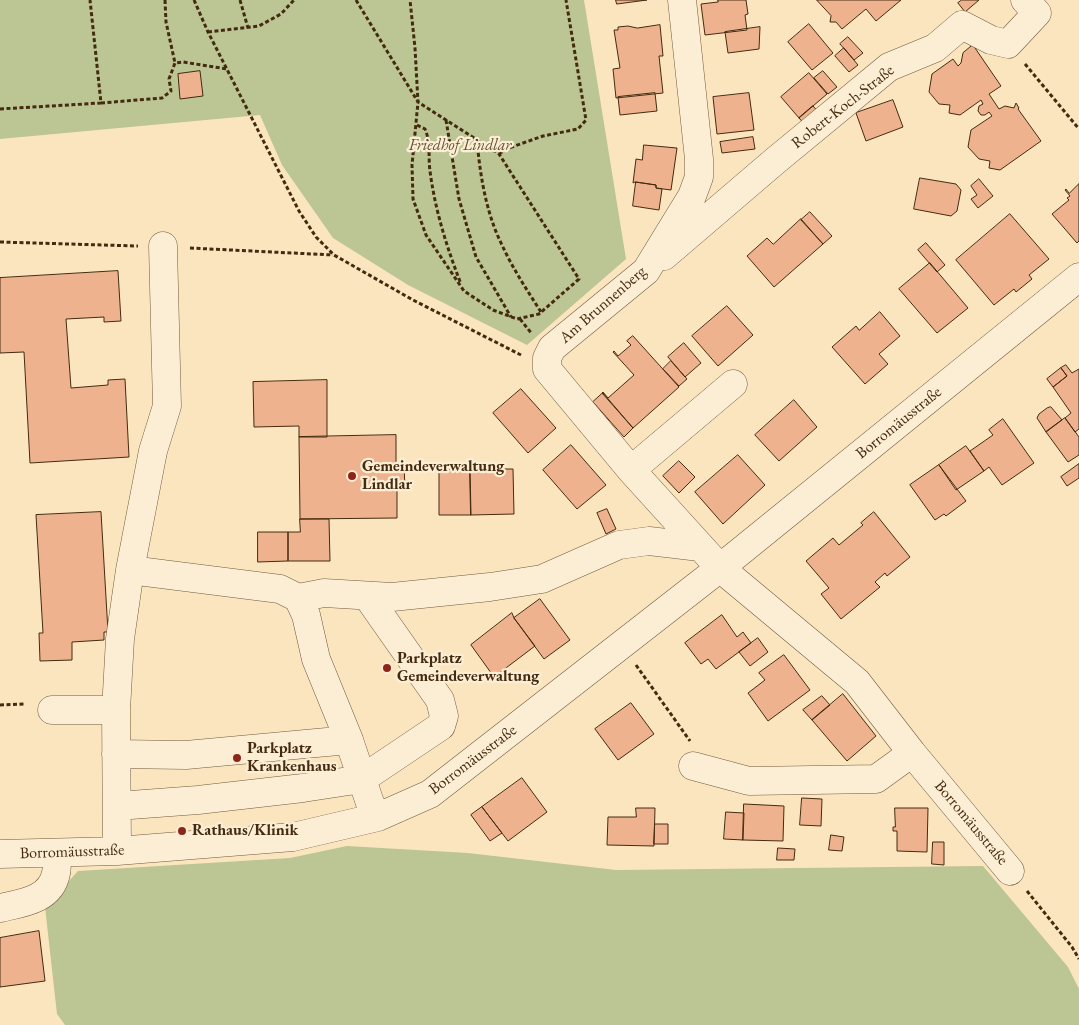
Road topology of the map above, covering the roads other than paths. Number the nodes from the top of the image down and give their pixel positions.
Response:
1 (682, 0) edge
2 (1031, 7) edge
3 (163, 246) dead end
4 (646, 271) junction
5 (1079, 277) edge
6 (733, 384) dead end
7 (631, 470) junction
8 (700, 546) junction
9 (720, 568) junction
10 (130, 570) junction
11 (367, 596) junction
12 (298, 598) junction
13 (52, 710) dead end
14 (116, 710) junction
15 (349, 740) junction
16 (912, 753) junction
17 (116, 754) junction
18 (693, 766) road end
19 (362, 779) junction
20 (117, 806) junction
21 (378, 817) junction
22 (117, 851) junction
23 (0, 854) edge
24 (56, 854) junction
25 (1010, 871) road end
26 (0, 908) edge

1 - 4 street, Am Brunnenberg
2 - 4 street, Robert-Koch-Straße
3 - 10 street
4 - 7 street, Am Brunnenberg
5 - 9 street, Borromäusstraße
6 - 7 street
7 - 8 street
8 - 9 street
8 - 11 street
9 - 16 street, Borromäusstraße
9 - 21 street, Borromäusstraße
10 - 12 street
10 - 14 street
11 - 12 street
11 - 19 street
12 - 15 street
13 - 14 street
14 - 17 street
15 - 17 street
15 - 19 street
16 - 18 street
16 - 25 street, Borromäusstraße
17 - 20 street
19 - 20 street
19 - 21 street
20 - 22 street
21 - 22 street, Borromäusstraße
22 - 24 street, Borromäusstraße
23 - 24 street, Borromäusstraße
24 - 26 street

